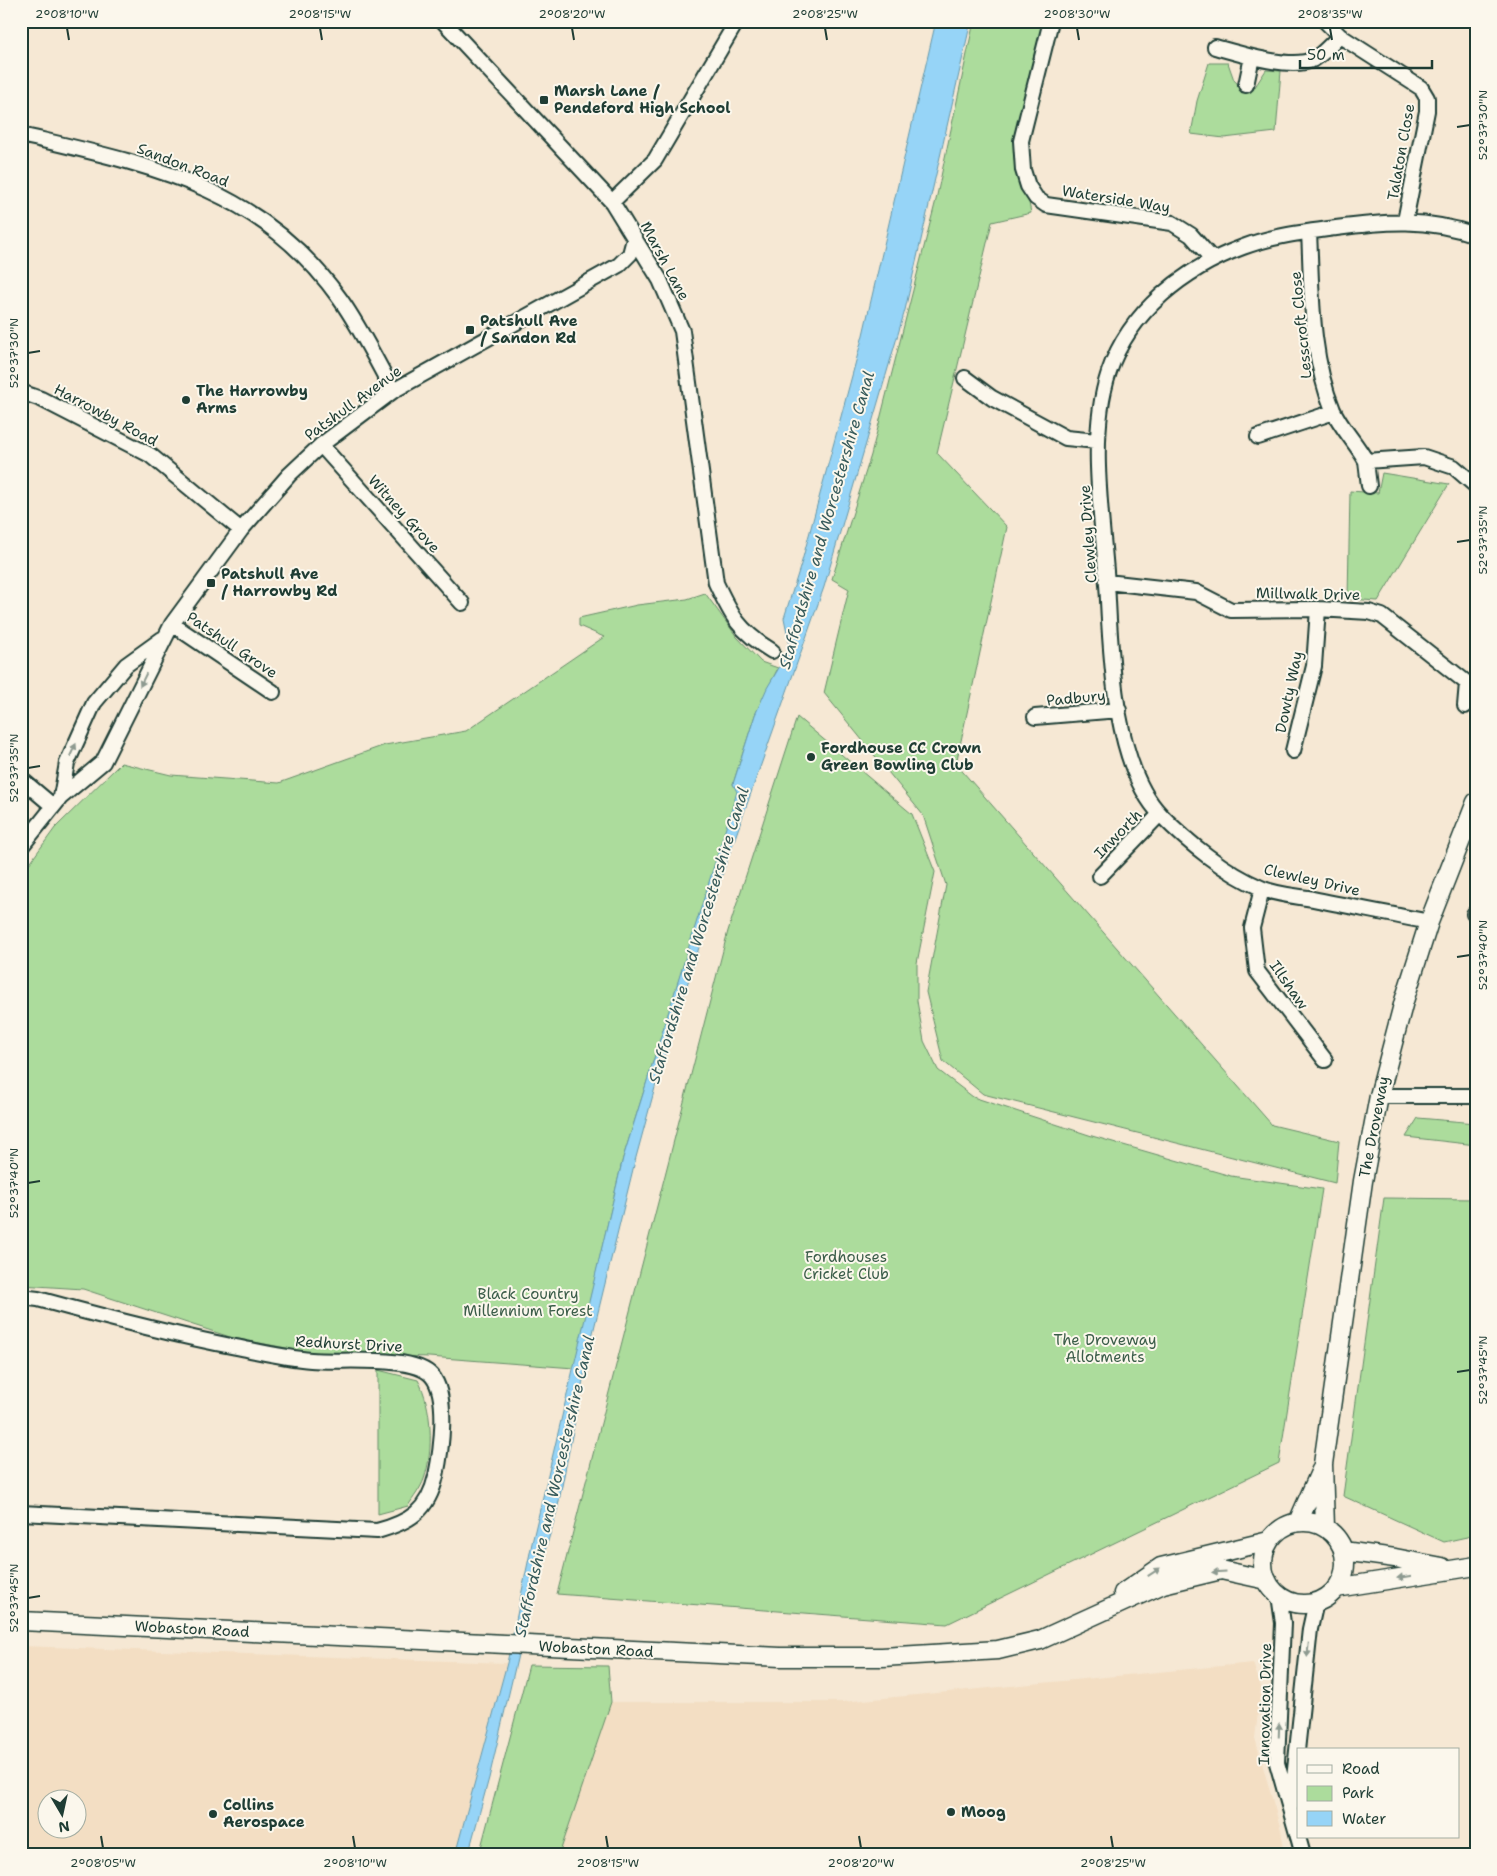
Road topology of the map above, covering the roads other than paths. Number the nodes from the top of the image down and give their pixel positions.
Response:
1 (443, 21) edge
2 (737, 21) edge
3 (1052, 21) edge
4 (1324, 21) edge
5 (1340, 36) junction
6 (1215, 47) dead end
7 (1252, 57) junction
8 (1246, 84) dead end
9 (21, 135) edge
10 (612, 202) junction
11 (1405, 221) junction
12 (1309, 232) junction
13 (1476, 235) edge
14 (634, 239) junction
15 (1213, 260) junction
16 (965, 378) dead end
17 (393, 390) junction
18 (21, 392) edge
19 (1334, 412) junction
20 (1258, 437) dead end
21 (1097, 441) junction
22 (321, 445) junction
23 (1366, 461) junction
24 (1369, 486) dead end
25 (1476, 486) edge
26 (241, 530) junction
27 (1107, 582) junction
28 (462, 604) dead end
29 (1318, 609) junction
30 (172, 624) junction
31 (164, 637) junction
32 (772, 651) dead end
33 (273, 692) dead end
34 (1465, 706) dead end
35 (1119, 710) junction
36 (1036, 717) dead end
37 (1293, 751) dead end
38 (21, 779) edge
39 (57, 801) junction
40 (1476, 802) edge
41 (1160, 814) junction
42 (21, 847) edge
43 (1100, 876) dead end
44 (1262, 889) junction
45 (1430, 922) junction
46 (1325, 1060) dead end
47 (1379, 1096) junction
48 (1476, 1096) edge
49 (21, 1297) edge
50 (1323, 1464) junction
51 (21, 1513) edge
52 (1298, 1522) junction
53 (1325, 1528) junction
54 (1269, 1541) junction
55 (1343, 1551) junction
56 (1476, 1566) edge
57 (1452, 1569) junction
58 (1267, 1580) junction
59 (1336, 1588) junction
60 (1278, 1595) junction
61 (1316, 1602) junction
62 (21, 1613) edge
63 (21, 1621) edge
64 (59, 1622) junction
65 (1070, 1628) junction
66 (1298, 1748) edge
67 (1297, 1754) edge
68 (1291, 1811) junction
69 (1297, 1833) edge
70 (1298, 1838) edge
71 (1303, 1855) edge

1 - 10 street, Marsh Lane
2 - 10 street
3 - 15 street, Waterside Way
4 - 5 street, Talaton Close
5 - 7 street
5 - 11 street, Talaton Close
6 - 7 street
7 - 8 street
9 - 17 street, Sandon Road
10 - 14 street, Marsh Lane
11 - 12 street, Clewley Drive
11 - 13 street, Clewley Drive
12 - 15 street, Clewley Drive
12 - 19 street, Lesscroft Close
14 - 17 street, Patshull Avenue
14 - 32 street, Marsh Lane
15 - 21 street, Clewley Drive
16 - 21 street
17 - 22 street, Patshull Avenue
18 - 26 street, Harrowby Road
19 - 20 street
19 - 23 street, Lesscroft Close
21 - 27 street, Clewley Drive
22 - 26 street, Patshull Avenue
22 - 28 street, Witney Grove
23 - 24 street
23 - 25 street
26 - 30 street, Patshull Avenue
27 - 29 street, Millwalk Drive
27 - 35 street, Clewley Drive
29 - 34 street, Millwalk Drive
29 - 37 street, Dowty Way
30 - 31 street, Patshull Avenue
30 - 33 street, Patshull Grove
31 -> 39 street, Patshull Avenue
39 -> 31 street, Patshull Avenue
35 - 36 street, Padbury
35 - 41 street, Clewley Drive
38 - 39 street
39 - 42 street, Patshull Avenue
40 - 45 street, The Droveway
41 - 43 street, Inworth
41 - 44 street, Clewley Drive
44 - 45 street, Clewley Drive
44 - 46 street, Illshaw
45 - 47 street, The Droveway
47 - 48 street
47 - 50 street, The Droveway
49 - 51 street, Redhurst Drive
50 - 52 street, The Droveway
50 - 53 street, The Droveway
52 - 53 street
52 - 54 street
53 - 55 street
54 - 58 street
65 -> 54 street, Wobaston Road
55 - 57 street
55 - 59 street
56 - 57 street
57 -> 59 street
58 - 60 street
58 -> 65 street, Wobaston Road
59 - 61 street
60 - 61 street
68 -> 60 street, Innovation Drive
61 -> 66 street, Innovation Drive
62 - 64 street, Wobaston Road
63 - 64 street, Wobaston Road
64 - 65 street, Wobaston Road
67 -> 68 street, Innovation Drive
68 - 69 street, Innovation Drive
70 - 71 street, Innovation Drive

